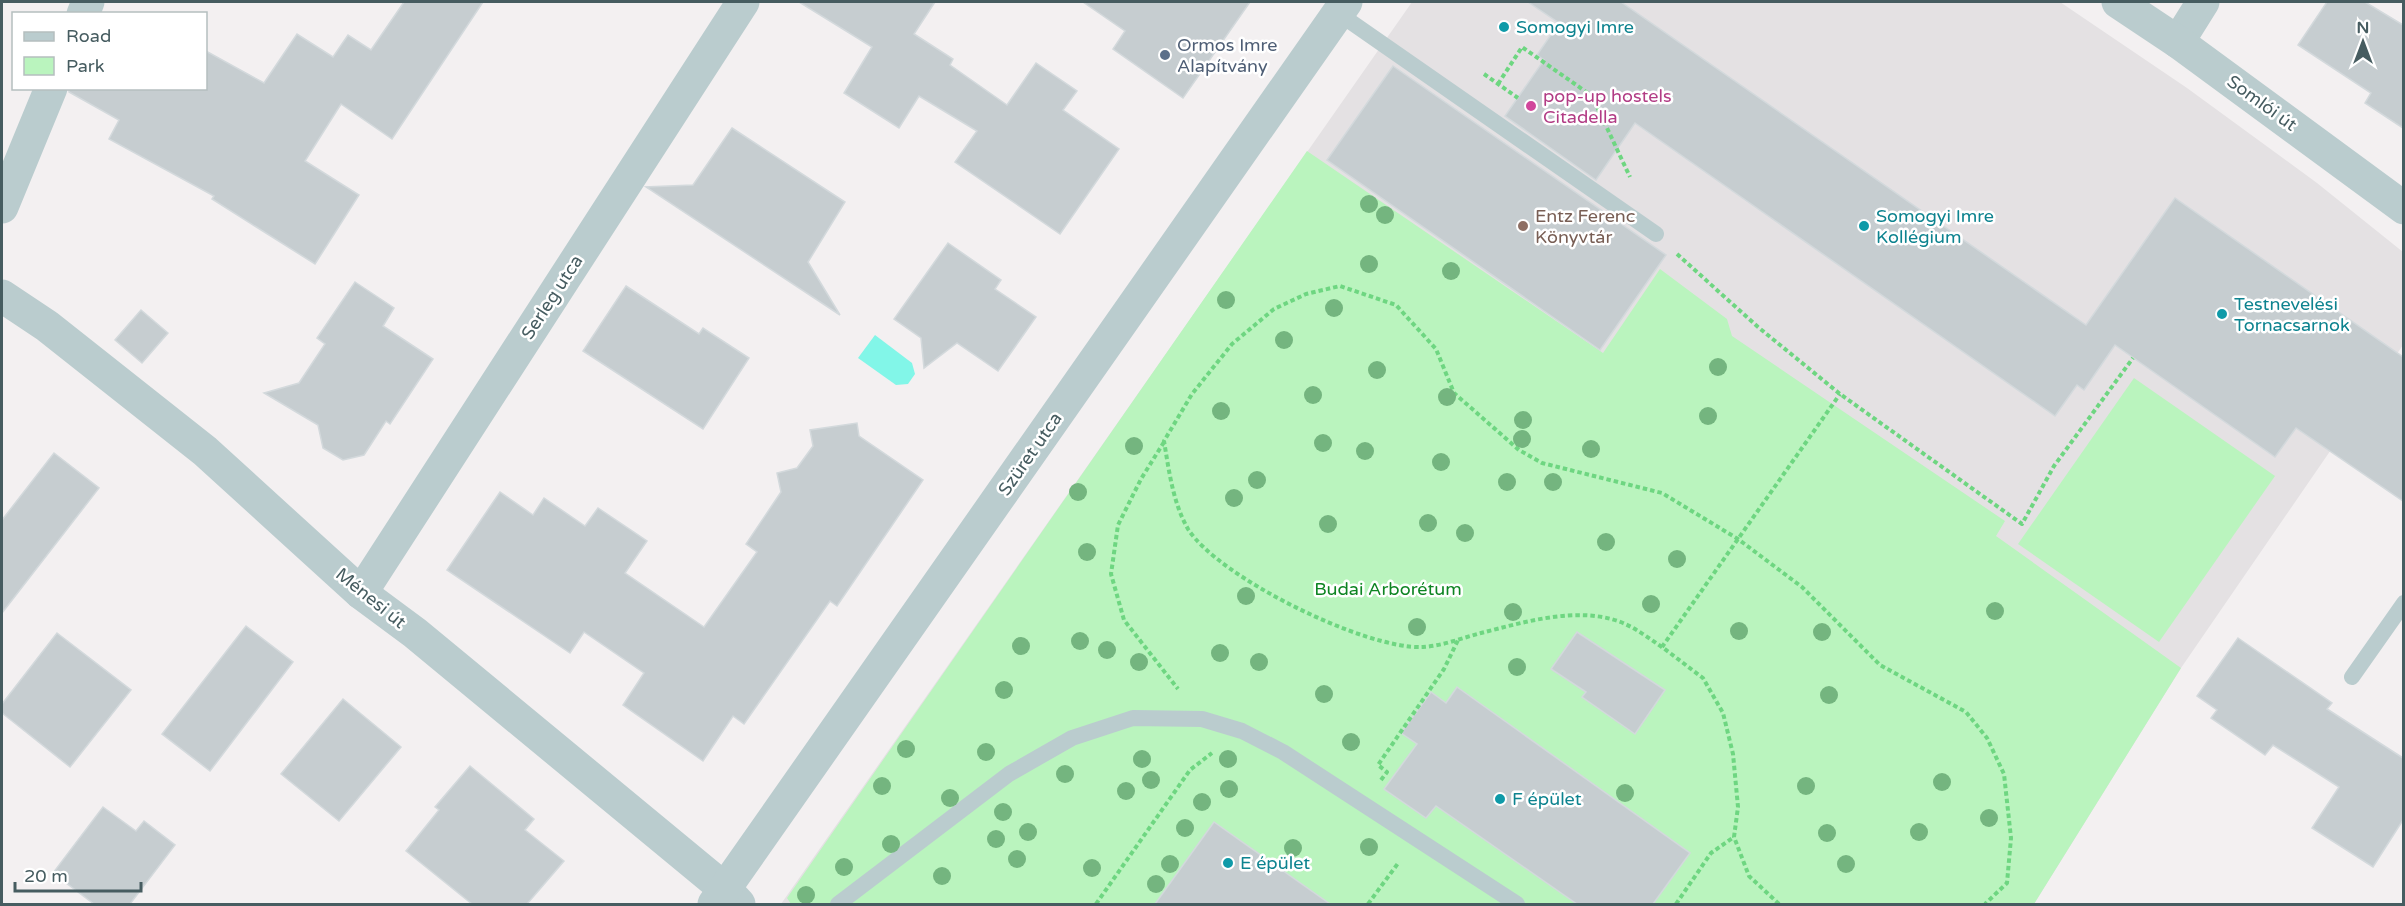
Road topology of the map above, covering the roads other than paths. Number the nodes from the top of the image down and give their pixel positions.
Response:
1 (743, 2) edge
2 (2118, 2) edge
3 (2203, 2) edge
4 (1342, 7) edge
5 (2178, 42) junction
6 (50, 90) edge
7 (2, 207) edge
8 (2403, 208) edge
9 (1656, 234) road end
10 (2, 296) edge
11 (361, 593) junction
12 (2403, 603) edge
13 (2352, 677) dead end
14 (726, 900) edge
15 (838, 904) edge
16 (1517, 904) edge

1 - 11 street, Serleg utca
2 - 5 street, Somlói út
3 - 5 street
4 - 9 lane
4 - 14 street, Szüret utca
5 - 8 street, Somlói út
6 - 7 street
10 - 11 street, Ménesi út
11 - 14 street, Ménesi út
12 - 13 lane
15 - 16 lane

